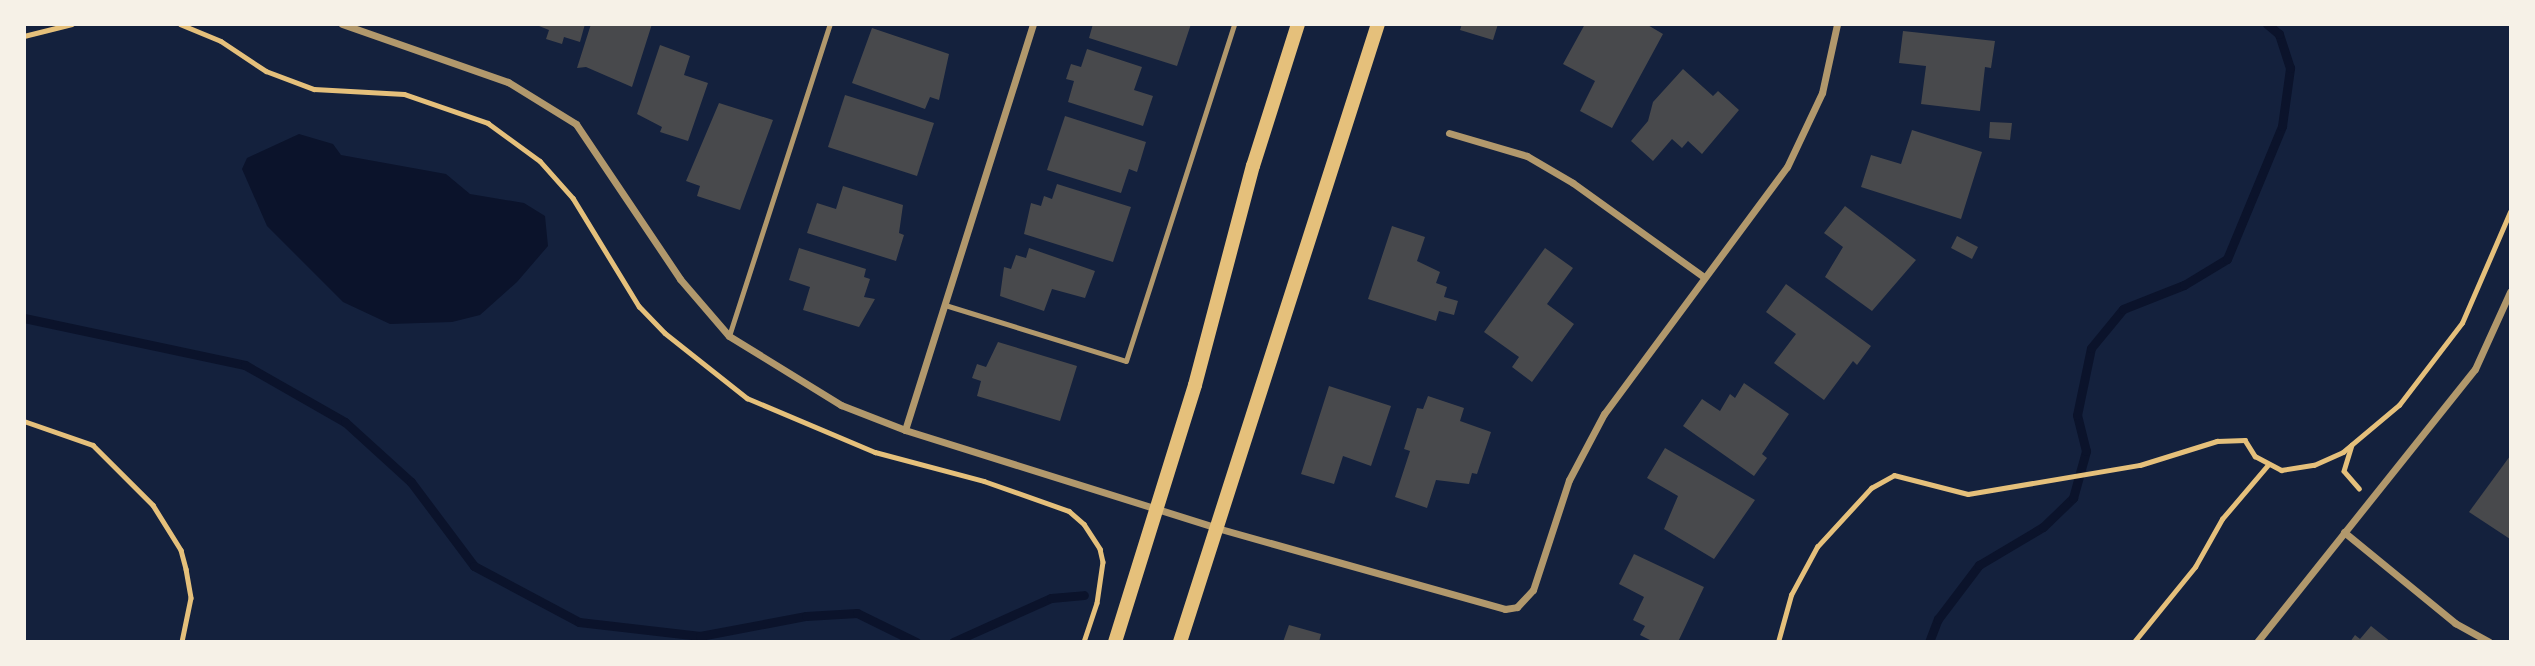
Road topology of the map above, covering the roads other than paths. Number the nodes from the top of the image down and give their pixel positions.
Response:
1 (342, 24) edge
2 (830, 24) edge
3 (1033, 24) edge
4 (1234, 24) edge
5 (1298, 24) edge
6 (1378, 24) edge
7 (1837, 24) edge
8 (1449, 133) dead end
9 (1704, 277) junction
10 (2511, 292) edge
11 (945, 305) junction
12 (729, 336) junction
13 (905, 430) junction
14 (1157, 509) junction
15 (1217, 528) junction
16 (2344, 532) junction
17 (1115, 642) edge
18 (1180, 642) edge
19 (2257, 642) edge
20 (2488, 642) edge

1 - 12 street
2 - 12 lane
3 - 11 street
4 - 11 lane
5 - 14 main road
6 - 15 main road
7 - 9 street
8 - 9 street
9 - 15 street
10 - 16 street
11 - 13 street
12 - 13 street
13 - 14 street
14 - 15 street
14 - 17 main road
15 - 18 main road
16 - 19 street
16 - 20 street

